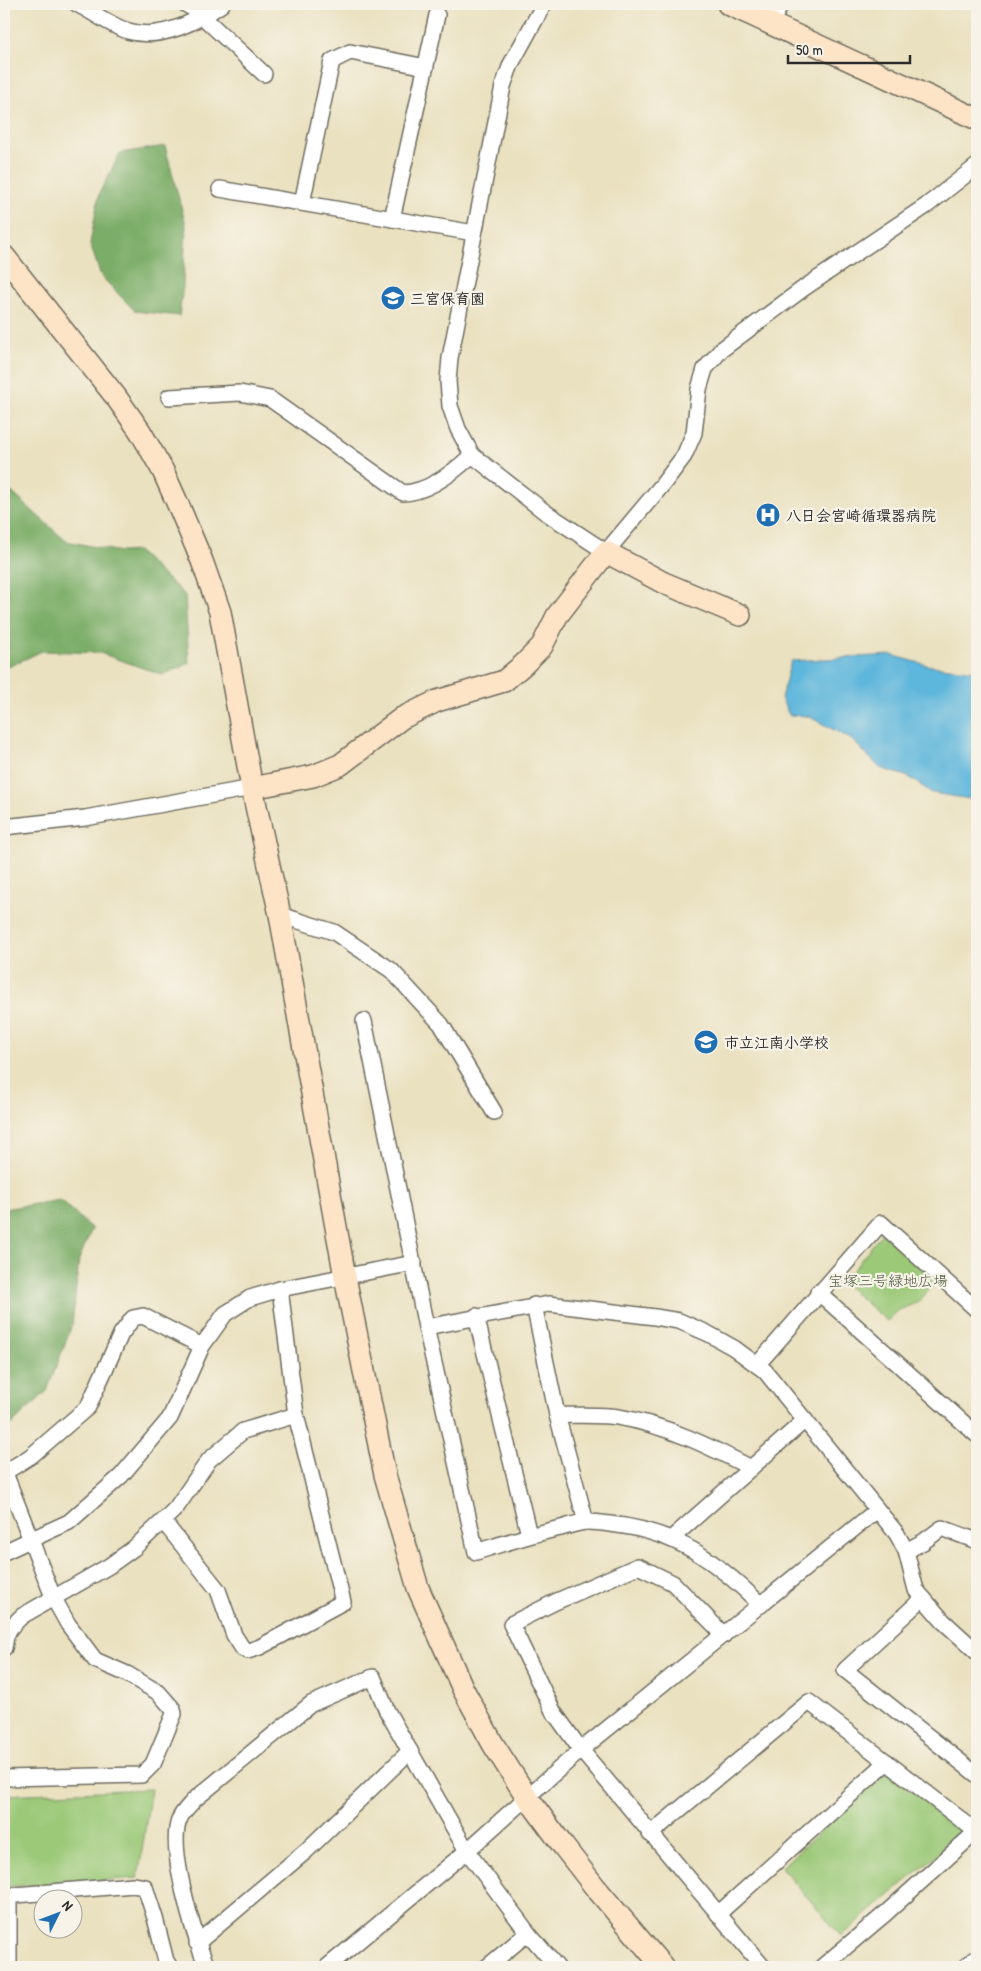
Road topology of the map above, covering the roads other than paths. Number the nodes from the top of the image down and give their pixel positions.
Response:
1 (77, 4) edge
2 (185, 4) edge
3 (222, 4) edge
4 (544, 4) edge
5 (728, 4) edge
6 (780, 4) edge
7 (437, 15) dead end
8 (203, 17) junction
9 (771, 24) junction
10 (426, 67) junction
11 (264, 74) dead end
12 (977, 119) edge
13 (977, 166) edge
14 (220, 189) dead end
15 (302, 203) junction
16 (392, 219) junction
17 (474, 233) junction
18 (4, 256) edge
19 (169, 397) dead end
20 (472, 455) junction
21 (606, 552) junction
22 (740, 615) dead end
23 (252, 788) junction
24 (4, 827) edge
25 (280, 916) junction
26 (364, 1021) dead end
27 (494, 1112) dead end
28 (414, 1263) junction
29 (345, 1277) junction
30 (280, 1289) junction
31 (818, 1292) junction
32 (534, 1305) junction
33 (977, 1310) edge
34 (476, 1316) junction
35 (426, 1327) junction
36 (202, 1346) junction
37 (757, 1364) junction
38 (296, 1415) junction
39 (557, 1415) junction
40 (805, 1420) junction
41 (977, 1435) edge
42 (751, 1468) junction
43 (4, 1473) edge
44 (877, 1510) junction
45 (164, 1521) junction
46 (586, 1522) junction
47 (529, 1535) junction
48 (672, 1538) junction
49 (32, 1539) junction
50 (977, 1541) edge
51 (906, 1551) junction
52 (4, 1552) edge
53 (53, 1598) junction
54 (923, 1598) junction
55 (761, 1606) junction
56 (724, 1635) junction
57 (4, 1648) edge
58 (977, 1652) edge
59 (581, 1750) junction
60 (410, 1752) junction
61 (888, 1762) junction
62 (977, 1775) edge
63 (4, 1778) edge
64 (526, 1797) junction
65 (977, 1831) edge
66 (650, 1834) junction
67 (467, 1851) junction
68 (6, 1895) edge
69 (718, 1914) junction
70 (528, 1933) junction
71 (197, 1943) junction
72 (977, 1957) edge
73 (165, 1965) edge
74 (10, 1967) edge
75 (208, 1967) edge
76 (327, 1967) edge
77 (487, 1967) edge
78 (557, 1967) edge
79 (663, 1967) edge
80 (763, 1967) edge
81 (822, 1967) edge
82 (965, 1967) edge

1 - 8 street
2 - 8 street
3 - 8 street
4 - 17 street
5 - 9 street
6 - 9 street
7 - 10 street
8 - 11 street
9 - 12 street
10 - 15 street
10 - 16 street
13 - 21 street
14 - 15 street
15 - 16 street
16 - 17 street
17 - 20 street
18 - 23 street
19 - 20 street
20 - 21 street
21 - 22 street
21 - 23 street
23 - 24 street
23 - 25 street
25 - 27 street
25 - 29 street
26 - 28 street
28 - 29 street
28 - 35 street
29 - 30 street
29 - 64 street
30 - 36 street
30 - 38 street
31 - 33 street
31 - 37 street
31 - 41 street
32 - 34 street
32 - 37 street
32 - 39 street
34 - 35 street
34 - 47 street
35 - 47 street
36 - 43 street
36 - 49 street
37 - 40 street
38 - 45 street
38 - 45 street
39 - 42 street
39 - 46 street
40 - 42 street
40 - 44 street
42 - 48 street
43 - 49 street
44 - 51 street
44 - 55 street
45 - 53 street
46 - 47 street
46 - 48 street
48 - 55 street
49 - 52 street
49 - 53 street
50 - 51 street
51 - 54 street
53 - 57 street
53 - 63 street
54 - 58 street
54 - 62 street
55 - 56 street
56 - 59 street
56 - 59 street
59 - 64 street
59 - 66 street
60 - 67 street
60 - 71 street
60 - 71 street
61 - 65 street
61 - 66 street
61 - 69 street
64 - 67 street
64 - 79 street
65 - 81 street
66 - 69 street
67 - 70 street
67 - 76 street
68 - 73 street
68 - 74 street
69 - 80 street
70 - 77 street
70 - 78 street
71 - 75 street
72 - 82 street

